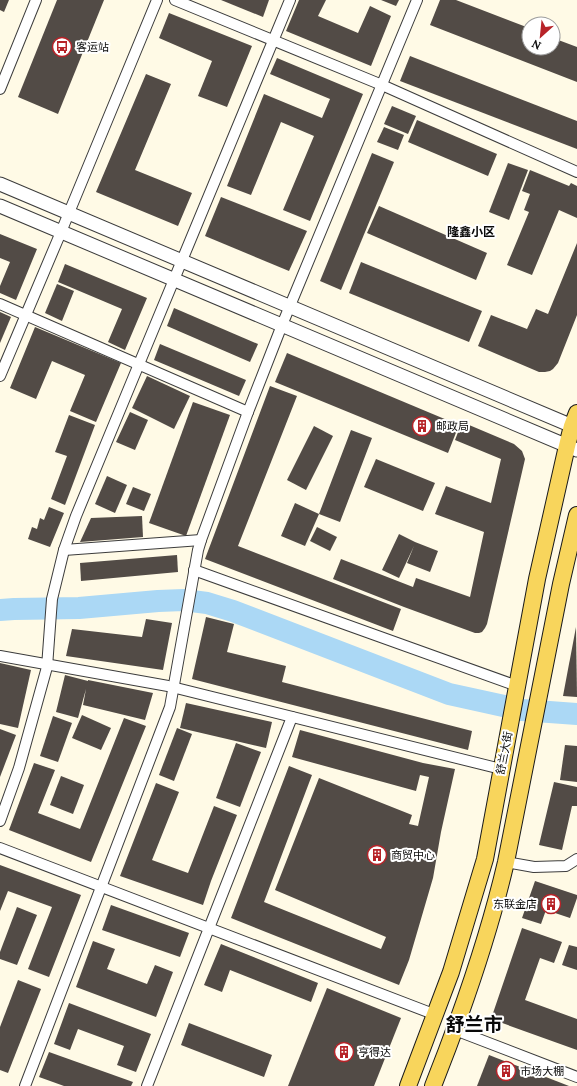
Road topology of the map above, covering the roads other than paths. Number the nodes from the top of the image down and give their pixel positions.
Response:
1 (36, 0) edge
2 (157, 0) edge
3 (175, 0) edge
4 (290, 0) edge
5 (417, 0) edge
6 (274, 40) junction
7 (382, 85) junction
8 (0, 90) edge
9 (577, 172) edge
10 (0, 184) edge
11 (0, 206) edge
12 (69, 213) junction
13 (61, 232) junction
14 (181, 260) junction
15 (174, 279) junction
16 (0, 304) edge
17 (289, 306) junction
18 (26, 315) junction
19 (282, 325) junction
20 (139, 364) junction
21 (0, 376) edge
22 (248, 412) junction
23 (575, 422) edge
24 (572, 448) edge
25 (577, 515) edge
26 (201, 540) junction
27 (64, 550) junction
28 (194, 572) junction
29 (0, 656) edge
30 (47, 665) junction
31 (517, 686) junction
32 (174, 687) junction
33 (292, 717) junction
34 (501, 769) junction
35 (0, 821) edge
36 (0, 848) edge
37 (577, 859) edge
38 (506, 862) junction
39 (102, 887) junction
40 (209, 928) junction
41 (436, 1015) junction
42 (455, 1030) junction
43 (577, 1077) edge
44 (25, 1086) edge
45 (147, 1086) edge
46 (408, 1086) edge
47 (433, 1086) edge

1 - 8 street
2 - 12 street
3 - 6 street
4 - 6 street
5 - 7 street
6 - 7 street
6 - 14 street
7 - 9 street
7 - 17 street
10 - 12 street
11 - 13 street
12 - 13 street
12 - 14 street
13 - 15 street
13 - 18 street
14 - 15 street
14 - 17 street
15 - 19 street
15 - 20 street
16 - 18 street
17 - 19 street
17 - 23 street
18 - 20 street
18 - 21 street
19 - 22 street
19 - 24 street
20 - 22 street
20 - 27 street
22 - 26 street
23 - 24 main road, 舒兰大街
24 - 31 main road, 舒兰大街
25 - 38 main road
26 - 27 street
26 - 28 street
27 - 30 street
28 - 31 street
28 - 32 street
29 - 30 street
30 - 32 street
30 - 35 street
31 - 34 main road, 舒兰大街
32 - 33 street
32 - 39 street
33 - 34 street
33 - 40 street
34 - 41 main road, 舒兰大街
36 - 39 street
37 - 38 street
38 - 42 main road
39 - 40 street
39 - 44 street
40 - 41 street
40 - 45 street
41 - 46 main road, 舒兰大街
42 - 43 street
42 - 47 main road

